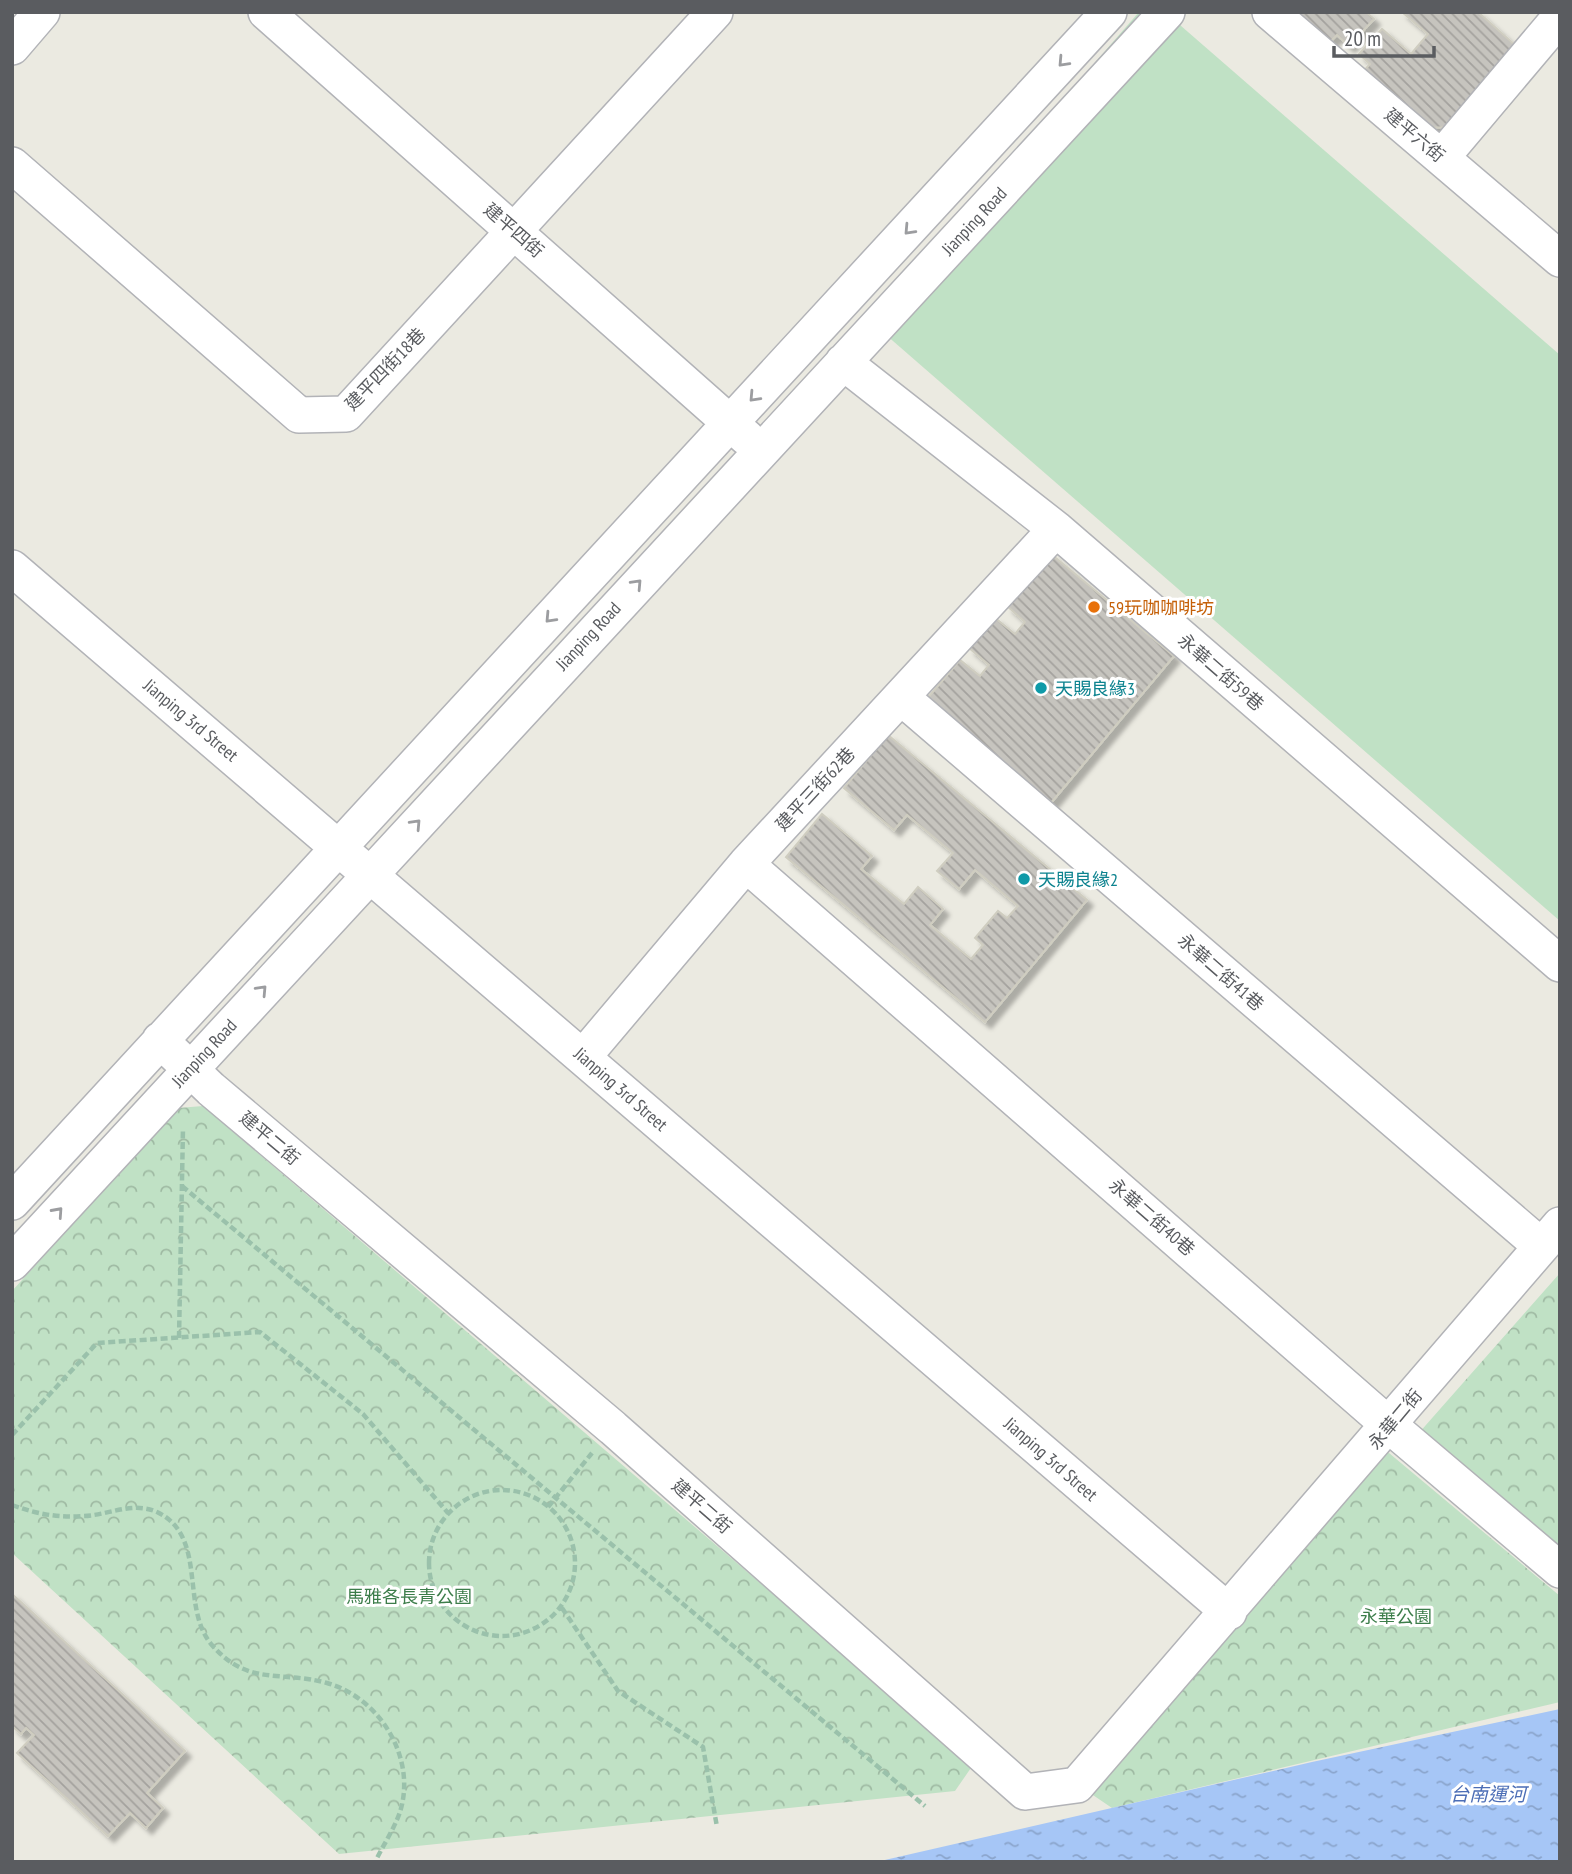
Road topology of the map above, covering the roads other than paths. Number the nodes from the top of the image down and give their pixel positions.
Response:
1 (42, 12) edge
2 (266, 12) edge
3 (1109, 12) edge
4 (1167, 12) edge
5 (1270, 12) edge
6 (707, 15) edge
7 (1560, 17) edge
8 (12, 47) edge
9 (1442, 157) junction
10 (12, 164) edge
11 (515, 230) junction
12 (1560, 259) edge
13 (843, 362) junction
14 (730, 423) junction
15 (759, 450) junction
16 (1056, 529) junction
17 (12, 568) edge
18 (901, 697) junction
19 (339, 845) junction
20 (746, 864) junction
21 (370, 875) junction
22 (1560, 964) edge
23 (160, 1040) junction
24 (583, 1057) junction
25 (201, 1078) junction
26 (12, 1202) edge
27 (1550, 1236) edge
28 (12, 1263) edge
29 (1390, 1426) junction
30 (1560, 1570) edge
31 (1229, 1612) junction

1 - 8 street
2 - 11 street, 建平四街
3 -> 14 street
4 - 13 street, Jianping Road
5 - 9 street, 建平六街
6 - 11 street, 建平四街18巷
7 - 9 street
9 - 12 street, 建平六街
10 - 11 street, 建平四街18巷
11 - 14 street, 建平四街
13 - 15 street, Jianping Road
13 - 16 street, 永華二街59巷
14 - 15 street, 建平四街
14 -> 19 street
21 -> 15 street, Jianping Road
16 - 18 street, 建平三街62巷
16 - 22 street, 永華二街59巷
17 - 19 street, Jianping 3rd Street
18 - 20 street, 建平三街62巷
18 - 27 street, 永華二街41巷
19 - 21 street, Jianping 3rd Street
19 - 23 street
20 - 24 street, 建平三街62巷
20 - 29 street, 永華二街40巷
21 - 24 street, Jianping 3rd Street
25 -> 21 street, Jianping Road
23 - 25 street, 建平二街
23 - 26 street
24 - 31 street, Jianping 3rd Street
28 -> 25 street, Jianping Road
25 - 31 street, 建平二街
27 - 29 street, 永華二街
29 - 30 street, 永華二街40巷
29 - 31 street, 永華二街

